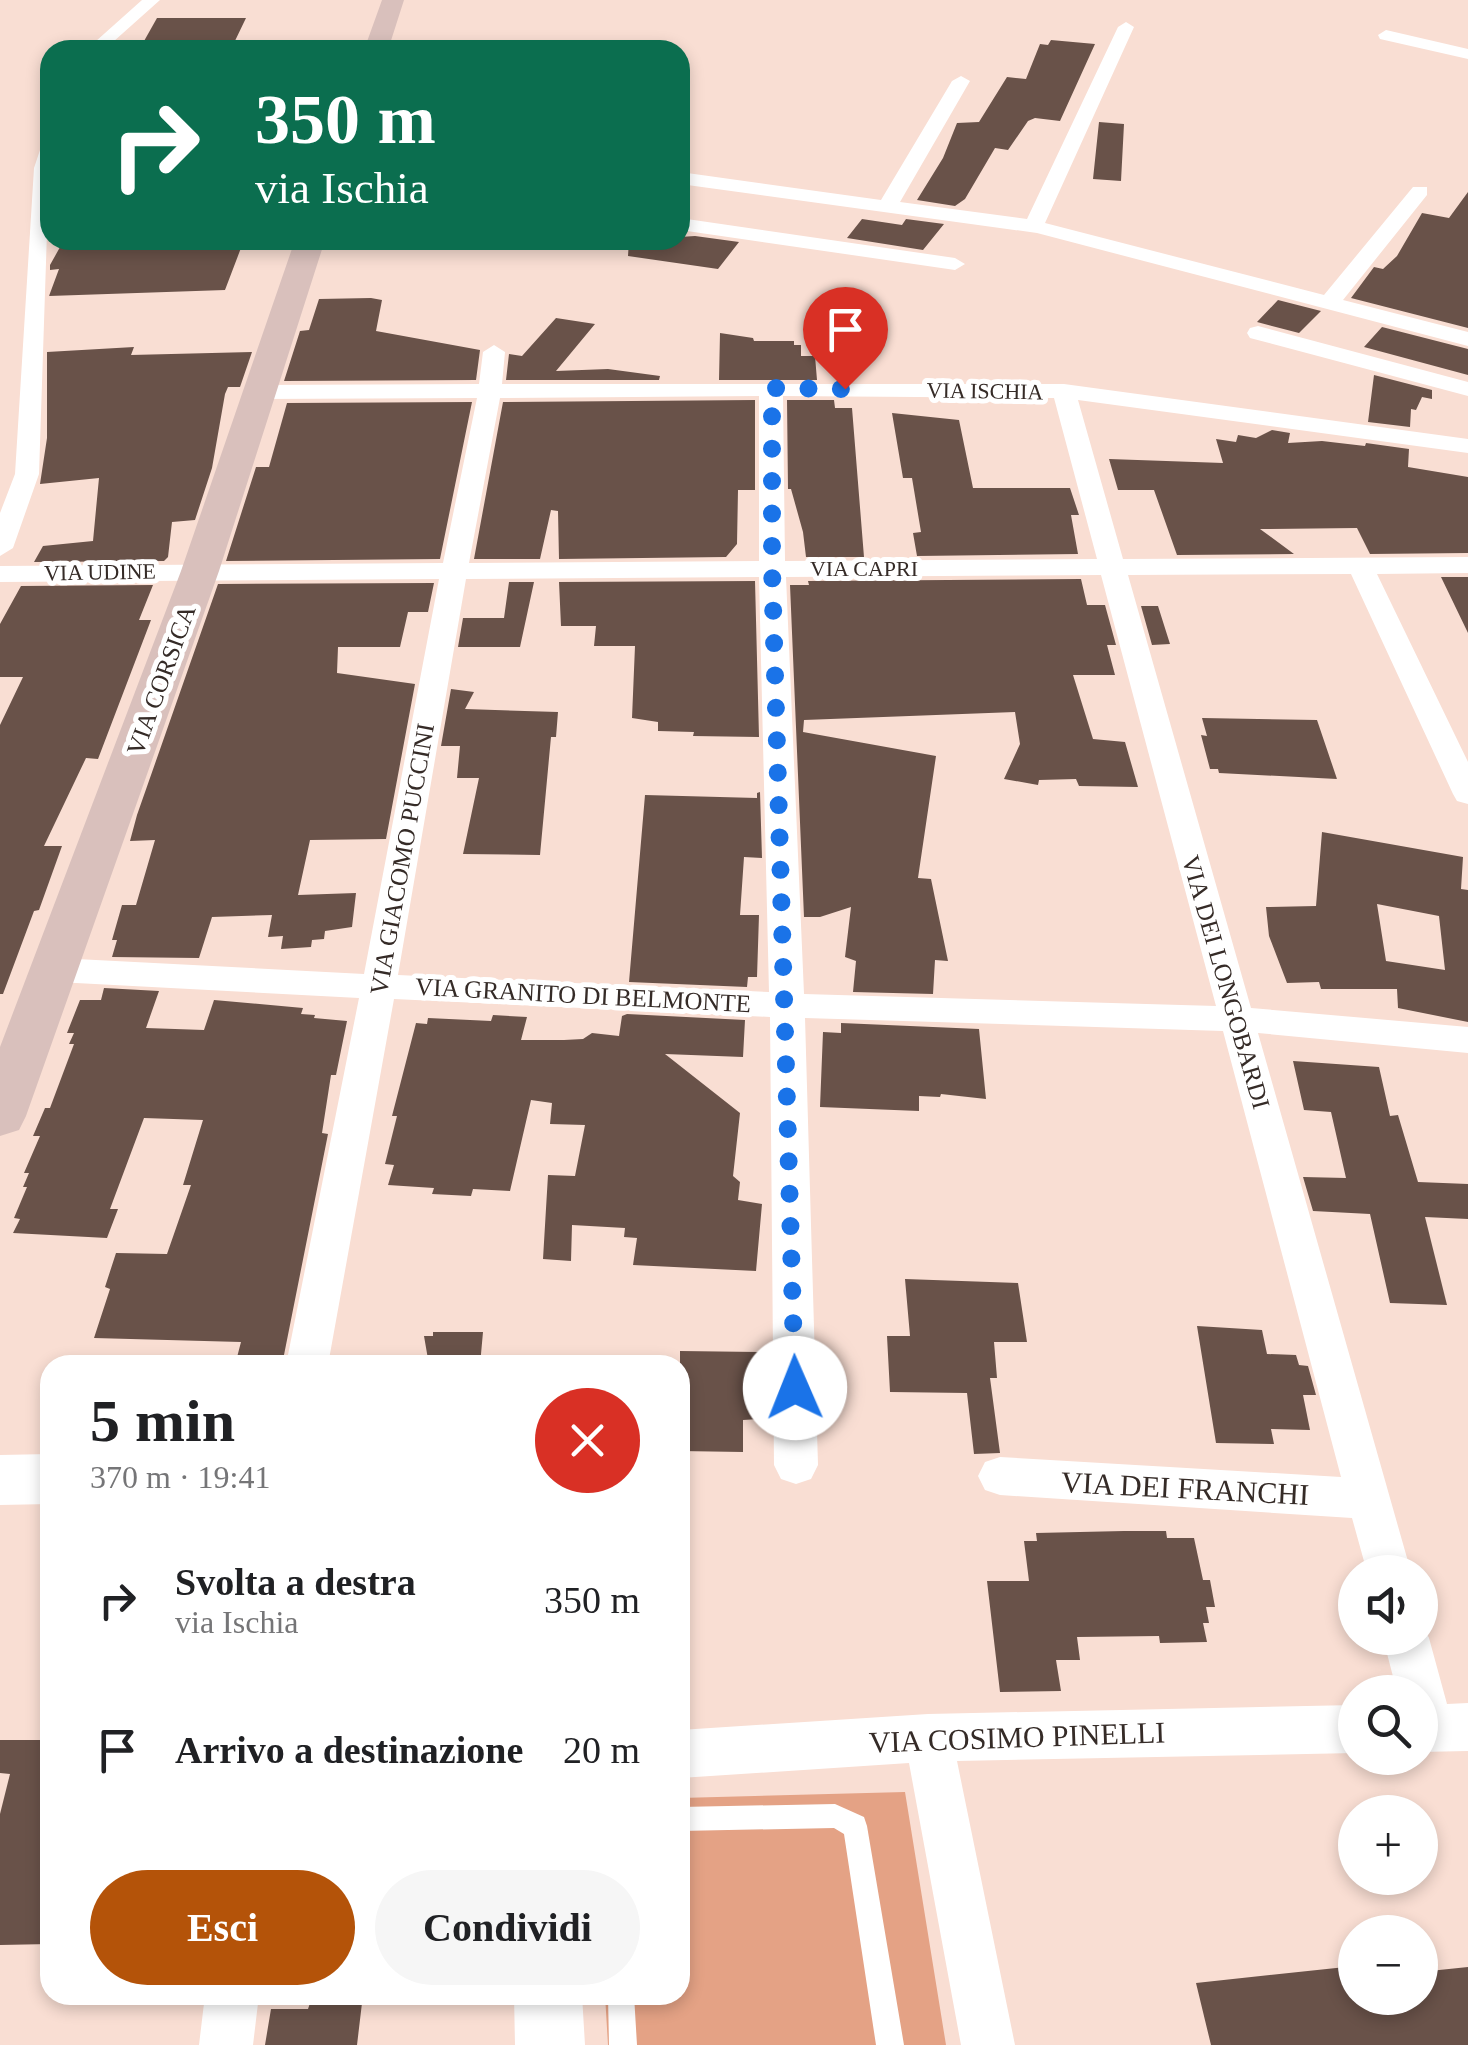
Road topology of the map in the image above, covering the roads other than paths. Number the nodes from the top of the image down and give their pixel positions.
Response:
1 (152, 0) edge
2 (394, 0) edge
3 (1126, 27) dead end
4 (1386, 35) dead end
5 (106, 40) edge
6 (380, 40) edge
7 (1468, 54) edge
8 (961, 80) dead end
9 (690, 179) edge
10 (1420, 191) dead end
11 (886, 206) junction
12 (690, 225) edge
13 (1033, 226) junction
14 (43, 250) edge
15 (307, 250) edge
16 (955, 264) dead end
17 (1330, 303) junction
18 (1258, 332) dead end
19 (1468, 338) edge
20 (494, 352) dead end
21 (772, 388) junction
22 (1468, 389) edge
23 (490, 391) junction
24 (1064, 391) junction
25 (258, 392) junction
26 (1468, 446) edge
27 (0, 548) edge
28 (1360, 565) junction
29 (1468, 565) edge
30 (1110, 566) junction
31 (772, 568) junction
32 (200, 570) junction
33 (453, 570) junction
34 (0, 574) edge
35 (1468, 794) edge
36 (57, 970) junction
37 (380, 986) junction
38 (787, 1006) junction
39 (1237, 1021) junction
40 (1468, 1040) edge
41 (0, 1116) edge
42 (309, 1355) edge
43 (796, 1465) dead end
44 (1000, 1476) dead end
45 (0, 1480) edge
46 (40, 1480) edge
47 (1370, 1499) junction
48 (1385, 1555) edge
49 (1412, 1655) edge
50 (1439, 1728) edge
51 (1338, 1729) edge
52 (928, 1738) junction
53 (690, 1753) edge
54 (690, 1819) edge
55 (231, 2005) edge
56 (548, 2005) edge
57 (622, 2005) edge
58 (226, 2045) edge
59 (550, 2045) edge
60 (624, 2045) edge
61 (890, 2045) edge
62 (988, 2045) edge

1 - 5 street
2 - 6 main road
3 - 13 street
4 - 7 street
8 - 11 street
9 - 11 street
10 - 17 street
11 - 13 street
12 - 16 street
13 - 17 street
14 - 27 street
15 - 25 main road, VIA CORSICA
17 - 19 street
18 - 22 street
20 - 23 street, VIA GIACOMO PUCCINI
21 - 23 street, VIA ISCHIA
21 - 24 street, VIA ISCHIA
21 - 31 street
23 - 25 street, VIA ISCHIA
23 - 33 street, VIA GIACOMO PUCCINI
24 - 26 street, VIA ISCHIA
24 - 30 street, VIA DEI LONGOBARDI
25 - 32 main road, VIA CORSICA
28 - 29 street, VIA CAPRI
28 - 30 street, VIA CAPRI
28 - 35 street
30 - 31 street, VIA CAPRI
30 - 39 street, VIA DEI LONGOBARDI
31 - 33 street, VIA CAPRI
31 - 38 street
32 - 33 street, VIA CAPRI
32 - 34 street, VIA UDINE
32 - 36 main road, VIA CORSICA
33 - 37 street, VIA GIACOMO PUCCINI
36 - 37 street, VIA GRANITO DI BELMONTE
36 - 41 main road, VIA CORSICA
37 - 38 street, VIA GRANITO DI BELMONTE
37 - 42 street, VIA GIACOMO PUCCINI
38 - 39 street, VIA GRANITO DI BELMONTE
38 - 43 street
39 - 40 street, VIA GRANITO DI BELMONTE
39 - 47 street, VIA DEI LONGOBARDI
44 - 47 street, VIA DEI FRANCHI
45 - 46 street
47 - 48 street, VIA DEI LONGOBARDI
49 - 50 street
51 - 52 street, VIA COSIMO PINELLI
52 - 53 street, VIA COSIMO PINELLI
52 - 62 street
54 - 61 lane
55 - 58 street
56 - 59 street
57 - 60 lane

